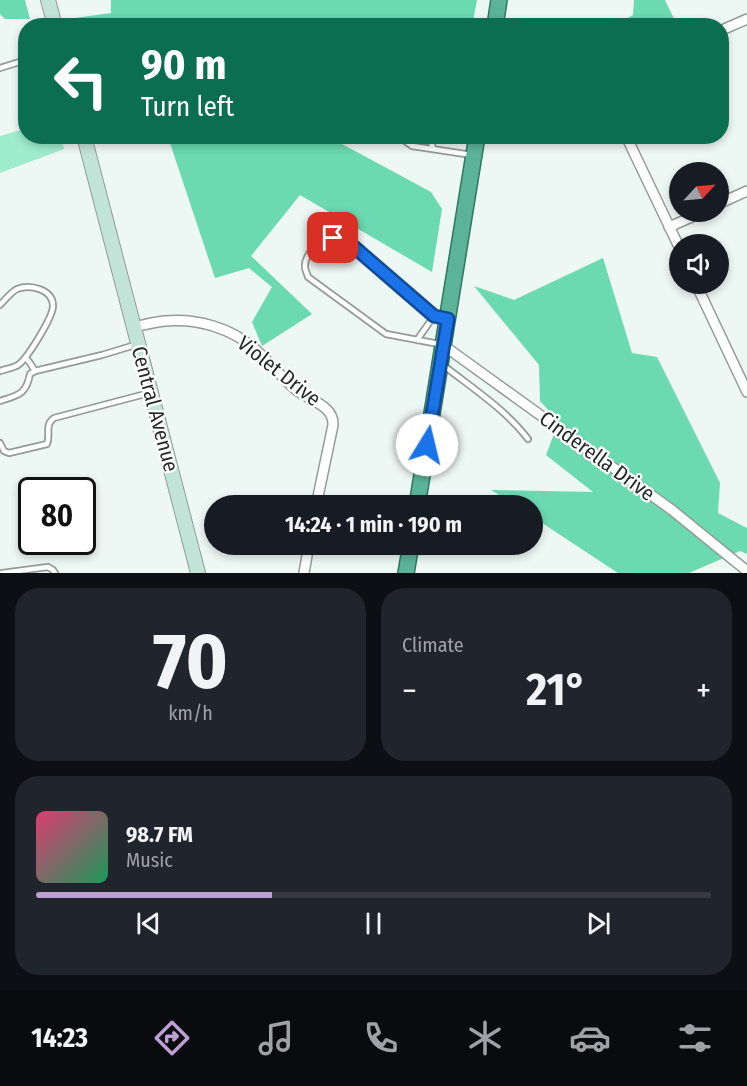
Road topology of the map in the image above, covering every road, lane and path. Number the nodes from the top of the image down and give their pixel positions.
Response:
1 (48, 0) edge
2 (499, 0) edge
3 (53, 18) edge
4 (496, 18) edge
5 (747, 19) edge
6 (729, 27) edge
7 (18, 62) edge
8 (0, 68) edge
9 (86, 144) edge
10 (409, 144) edge
11 (432, 144) edge
12 (476, 144) edge
13 (630, 144) edge
14 (433, 148) junction
15 (474, 155) junction
16 (747, 192) edge
17 (729, 199) edge
18 (680, 222) edge
19 (669, 227) junction
20 (672, 234) edge
21 (701, 294) edge
22 (0, 305) edge
23 (441, 317) junction
24 (134, 327) junction
25 (417, 339) junction
26 (138, 345) junction
27 (443, 345) junction
28 (26, 358) junction
29 (440, 363) junction
30 (0, 371) edge
31 (35, 371) junction
32 (747, 392) edge
33 (150, 393) junction
34 (0, 401) edge
35 (528, 439) dead end
36 (0, 443) edge
37 (318, 495) edge
38 (419, 495) edge
39 (307, 555) edge
40 (409, 555) edge
41 (747, 571) edge
42 (2, 573) edge
43 (54, 573) edge
44 (198, 573) edge
45 (304, 573) edge
46 (406, 573) edge

1 - 3 main road
2 - 4 highway
5 - 6 street
7 - 8 lane
9 - 24 main road, Central Avenue
10 - 14 lane
11 - 14 lane
12 - 15 highway
13 - 19 street
14 - 15 lane
15 - 23 highway
16 - 17 street
18 - 19 street
19 - 20 street
21 - 32 street
22 - 28 lane
23 - 25 lane
23 - 25 lane
23 - 27 highway
24 - 26 main road, Central Avenue
24 - 37 street, Violet Drive
25 - 27 lane
26 - 31 lane
26 - 33 main road, Central Avenue
27 - 29 highway
27 - 41 street, Cinderella Drive
28 - 30 lane
28 - 31 lane
29 - 35 lane
29 - 38 highway
31 - 34 lane
33 - 36 lane
33 - 44 main road, Central Avenue
39 - 45 street
40 - 46 highway
42 - 43 lane

